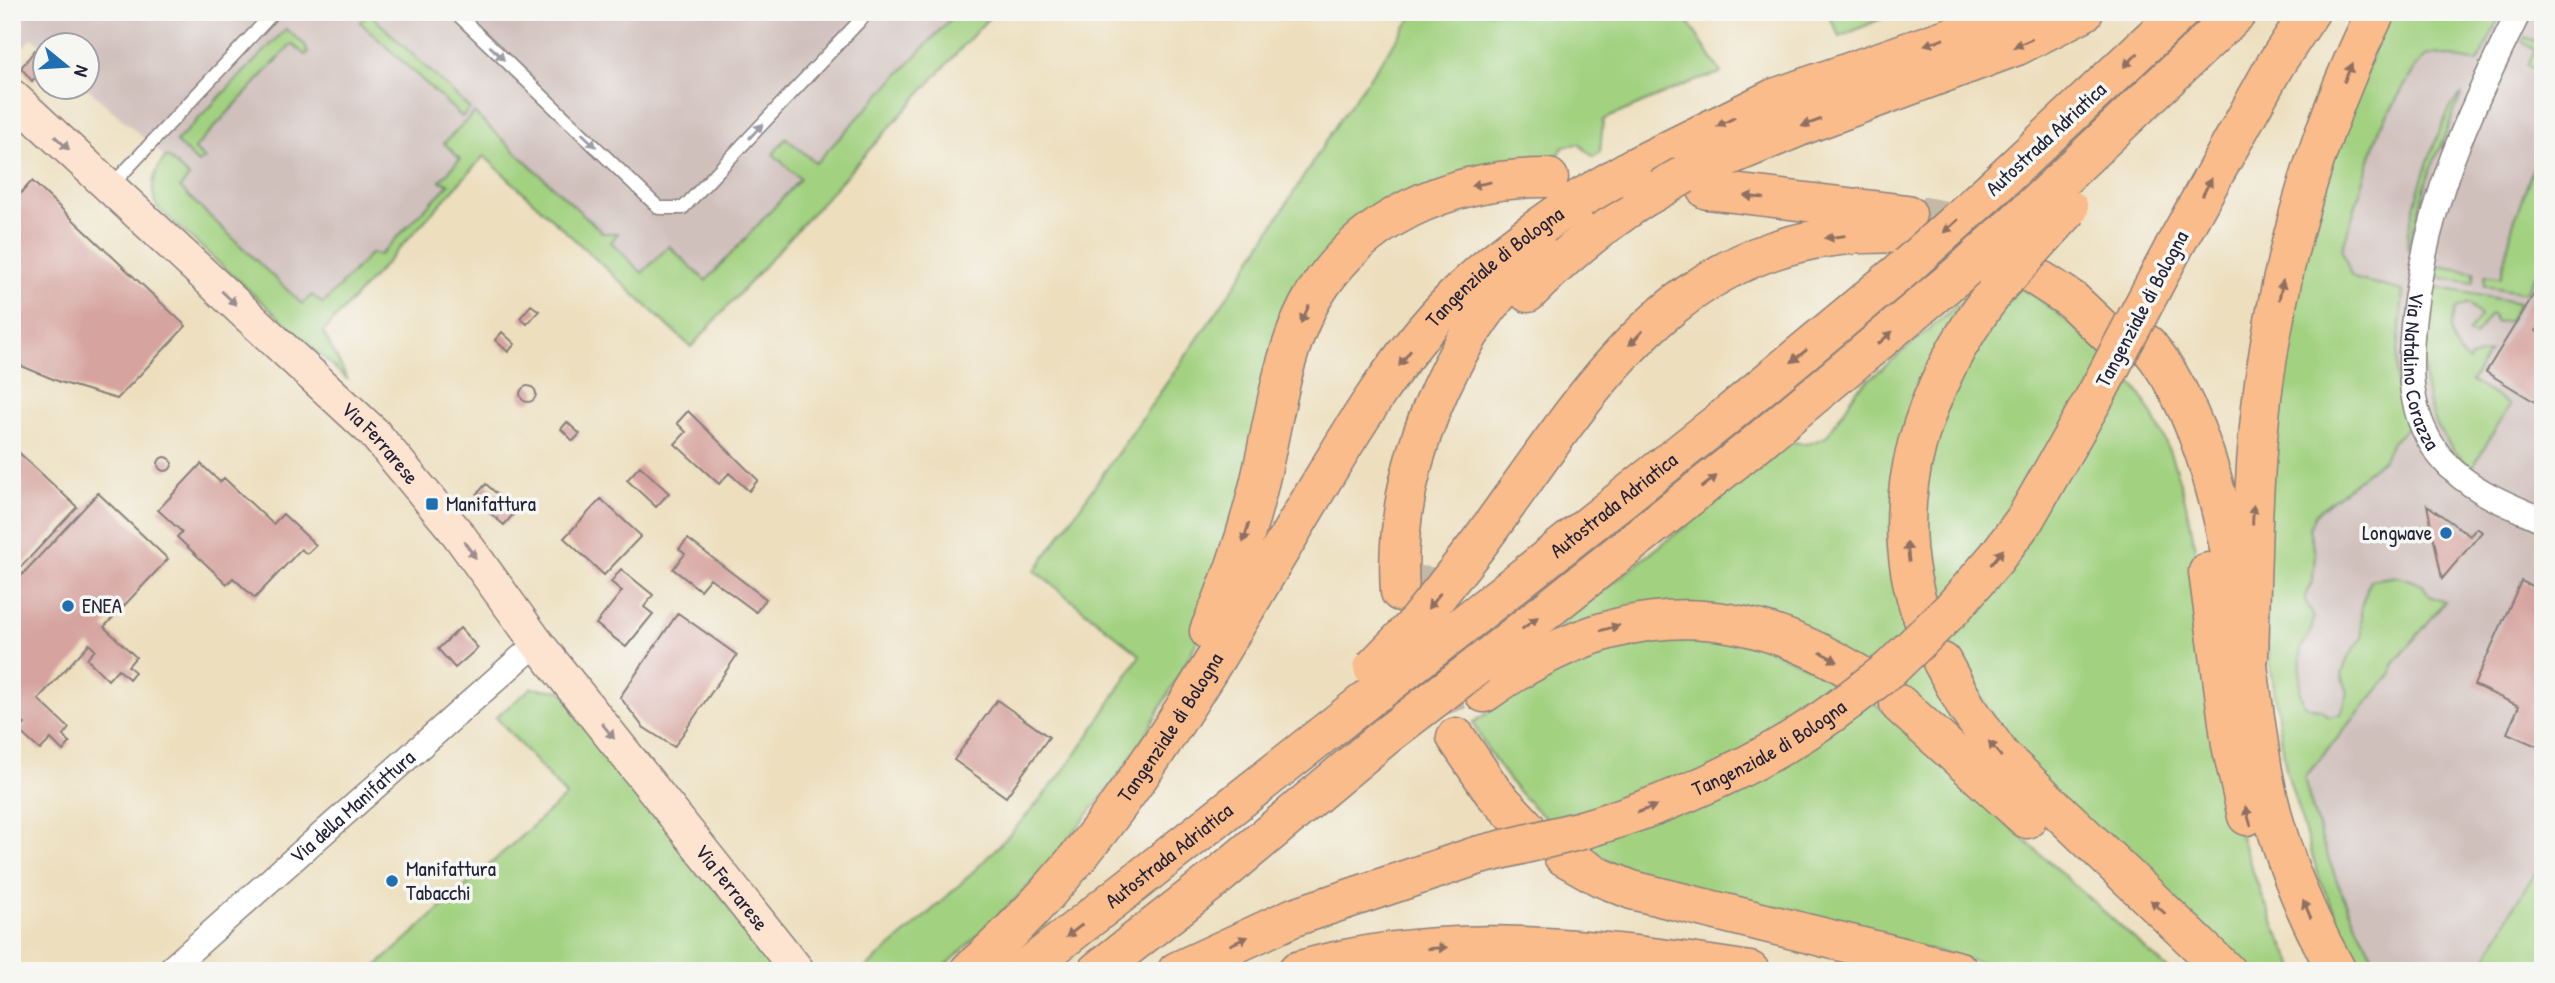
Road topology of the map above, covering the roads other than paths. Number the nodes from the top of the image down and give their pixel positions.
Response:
1 (274, 12) edge
2 (455, 12) edge
3 (868, 12) edge
4 (2022, 12) edge
5 (2084, 12) edge
6 (2180, 12) edge
7 (2238, 12) edge
8 (2246, 12) edge
9 (2309, 12) edge
10 (2376, 12) edge
11 (2519, 12) edge
12 (12, 96) edge
13 (1690, 170) junction
14 (1549, 178) dead end
15 (1622, 186) junction
16 (110, 187) junction
17 (2055, 204) junction
18 (1910, 238) junction
19 (2023, 273) junction
20 (2115, 326) dead end
21 (2543, 520) edge
22 (1410, 579) tunnel mouth
23 (1938, 614) junction
24 (537, 643) junction
25 (2249, 657) junction
26 (1942, 662) dead end
27 (1480, 679) junction
28 (1376, 680) junction
29 (1853, 688) junction
30 (1899, 704) dead end
31 (1447, 742) tunnel mouth
32 (1531, 844) junction
33 (1048, 893) junction
34 (168, 971) edge
35 (798, 971) edge
36 (969, 971) edge
37 (1023, 971) edge
38 (1097, 971) edge
39 (1177, 971) edge
40 (1297, 971) edge
41 (1750, 971) edge
42 (1868, 971) edge
43 (1959, 971) edge
44 (2190, 971) edge
45 (2226, 971) edge
46 (2308, 971) edge
47 (2337, 971) edge

1 - 16 lane
2 -> 3 lane
4 -> 13 highway
5 -> 13 highway
6 -> 18 highway, Autostrada Adriatica, bridge
7 - 17 highway, Autostrada Adriatica
8 - 17 highway
23 -> 9 highway, Tangenziale di Bologna, bridge
25 -> 10 highway
11 - 21 street, Via Natalino Corazza
12 -> 16 main road, Via Ferrarese
13 - 15 highway, bridge
18 -> 13 highway
14 -> 33 highway
15 - 22 highway
15 -> 33 highway, Tangenziale di Bologna
16 -> 24 main road, Via Ferrarese
17 - 19 highway, bridge
27 -> 17 highway, Autostrada Adriatica, bridge
18 -> 28 highway, Autostrada Adriatica, bridge
18 -> 28 highway, bridge
19 - 20 highway
23 -> 19 highway
23 - 29 highway, Tangenziale di Bologna, bridge
24 - 34 street, Via della Manifattura
24 -> 35 main road, Via Ferrarese
46 -> 25 highway
47 -> 25 highway
45 -> 26 highway
27 -> 29 highway
27 - 38 highway, Autostrada Adriatica, bridge
28 -> 37 highway, Autostrada Adriatica
32 -> 29 highway, Tangenziale di Bologna
30 - 44 highway
31 - 32 highway
39 -> 32 highway, Tangenziale di Bologna
32 - 42 highway
32 - 43 highway
33 - 36 highway, Tangenziale di Bologna
40 -> 41 highway

